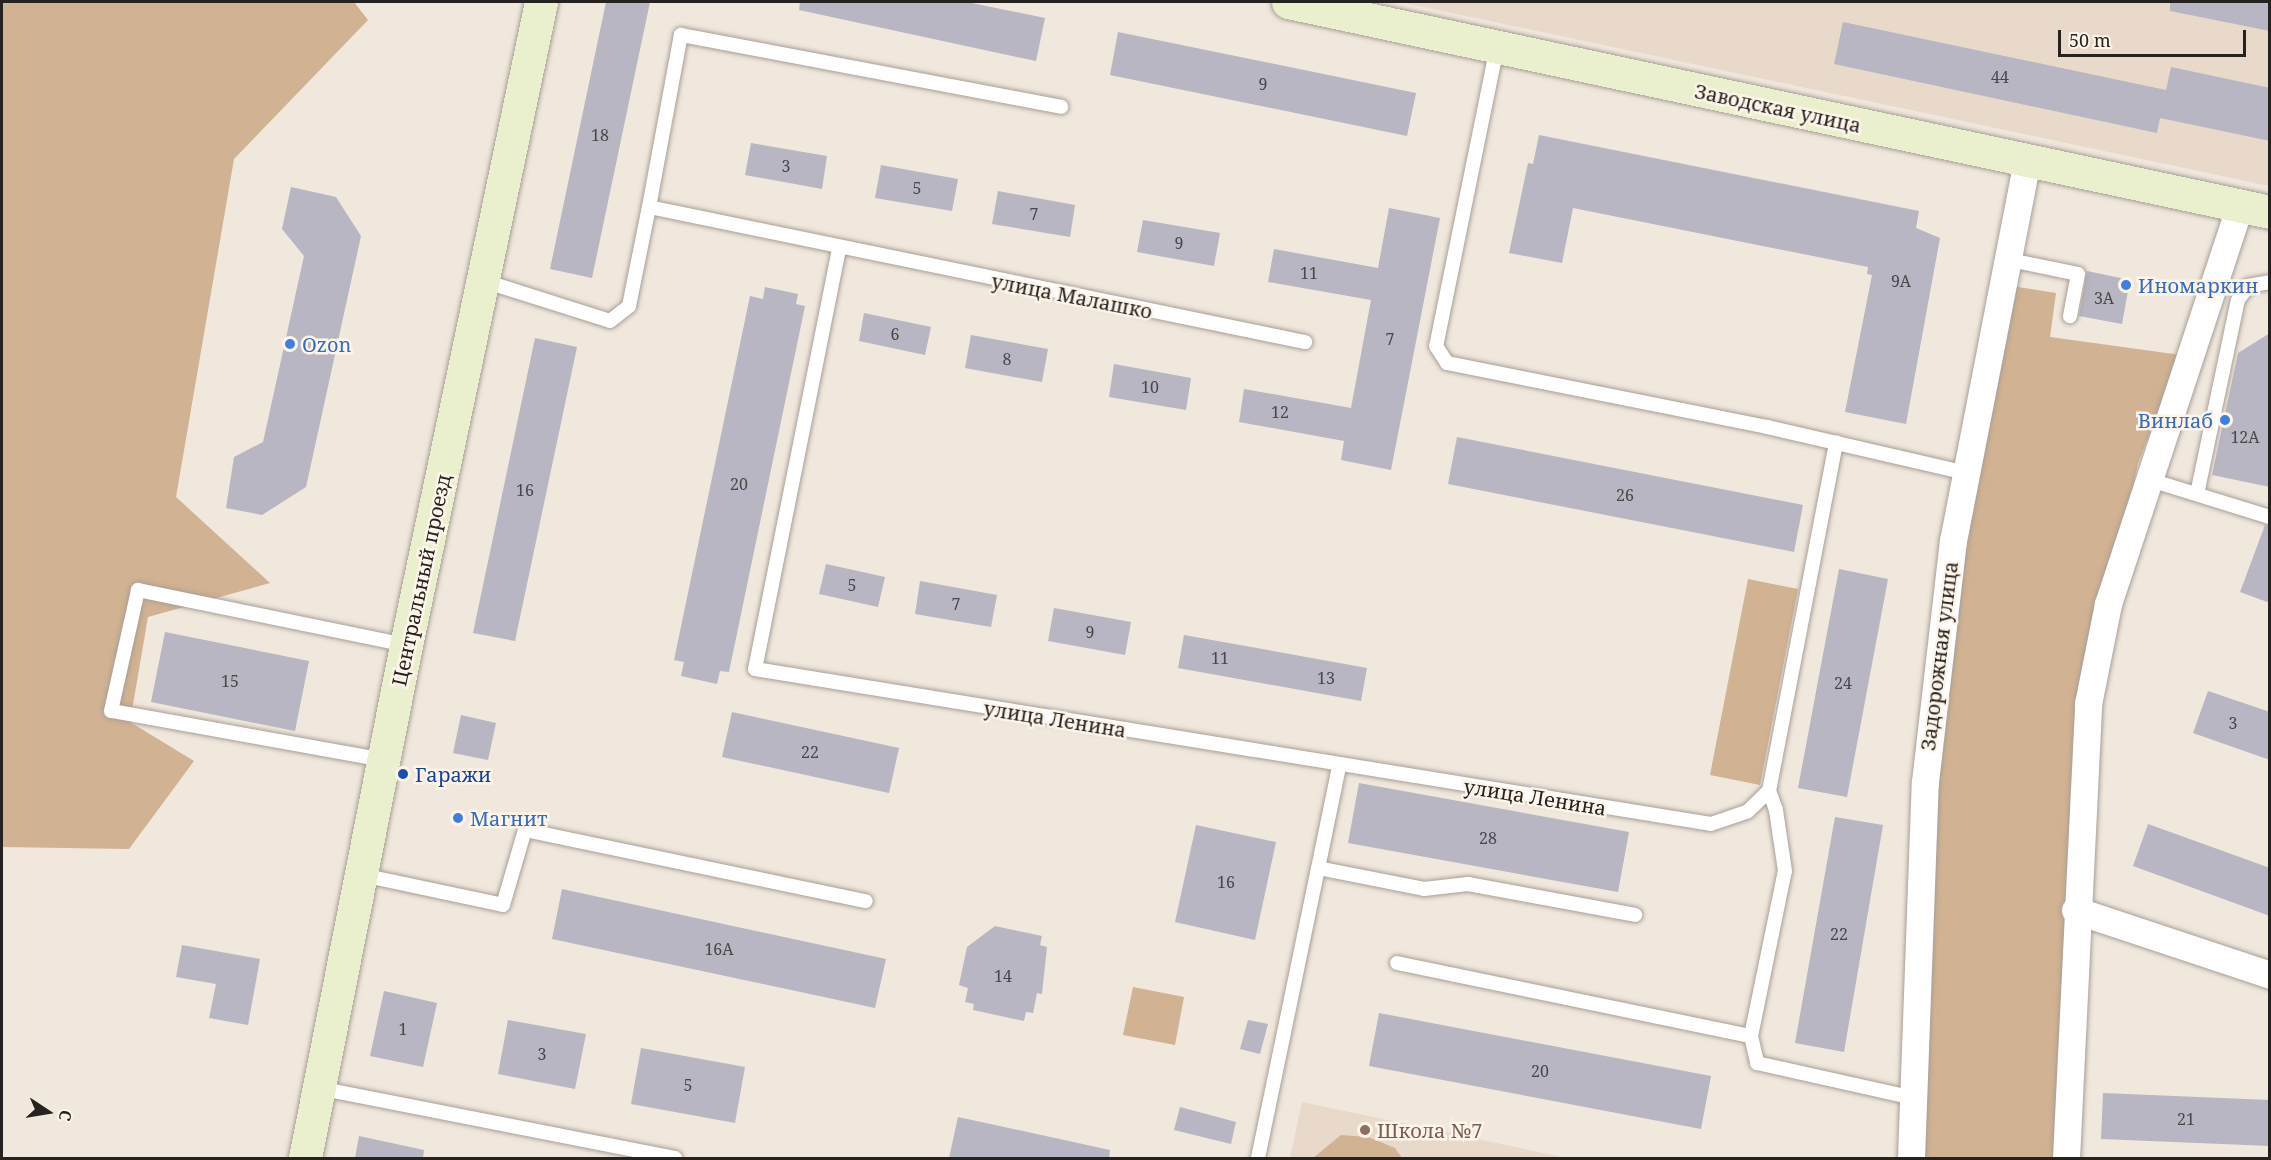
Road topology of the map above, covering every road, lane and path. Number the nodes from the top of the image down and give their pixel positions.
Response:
1 (541, 2) edge
2 (1288, 2) edge
3 (1497, 47) junction
4 (1061, 107) dead end
5 (2027, 161) junction
6 (649, 207) junction
7 (2255, 209) edge
8 (839, 249) junction
9 (2010, 260) junction
10 (484, 281) junction
11 (2270, 282) edge
12 (2070, 316) dead end
13 (1305, 342) dead end
14 (1836, 442) junction
15 (1967, 473) junction
16 (2147, 479) junction
17 (2197, 494) junction
18 (2270, 517) edge
19 (406, 645) junction
20 (384, 760) junction
21 (1340, 766) junction
22 (1769, 791) junction
23 (1318, 868) junction
24 (362, 875) junction
25 (866, 901) dead end
26 (2076, 909) junction
27 (1635, 915) dead end
28 (1397, 963) dead end
29 (2270, 975) edge
30 (1751, 1036) junction
31 (318, 1088) junction
32 (1913, 1098) junction
33 (305, 1158) edge
34 (675, 1158) edge
35 (1258, 1158) edge
36 (1911, 1158) edge
37 (2066, 1158) edge

1 - 10 main road, Центральный проезд
2 - 3 main road, Заводская улица
3 - 5 main road, Заводская улица
3 - 14 lane
4 - 6 lane
5 - 7 main road, Заводская улица
5 - 9 street, Задорожная улица
6 - 8 lane, улица Малашко
6 - 10 lane
7 - 16 street
8 - 13 lane, улица Малашко
8 - 21 lane, улица Ленина
9 - 12 lane
9 - 15 street, Задорожная улица
10 - 19 main road, Центральный проезд
11 - 17 lane
14 - 15 lane
14 - 22 lane
15 - 32 street, Задорожная улица
16 - 17 lane
16 - 26 street
17 - 18 lane
19 - 20 main road, Центральный проезд
19 - 20 lane
20 - 24 main road, Центральный проезд
21 - 22 lane, улица Ленина
21 - 23 lane
22 - 30 lane
23 - 27 lane
23 - 35 lane
24 - 25 lane
24 - 31 main road, Центральный проезд
26 - 29 street
26 - 37 street
28 - 30 lane
30 - 32 lane
31 - 33 main road, Центральный проезд
31 - 34 lane
32 - 36 street, Задорожная улица

